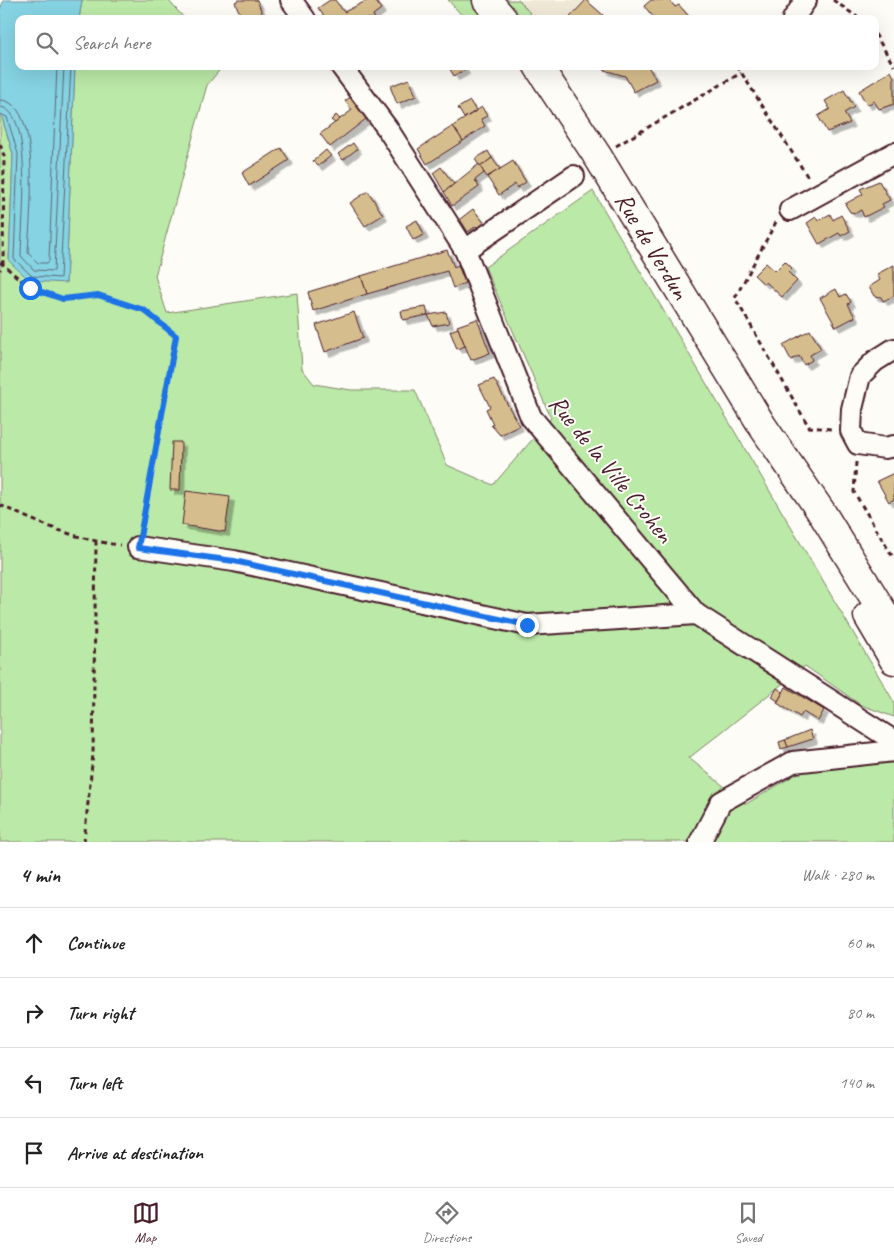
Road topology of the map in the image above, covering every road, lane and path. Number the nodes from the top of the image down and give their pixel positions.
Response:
1 (291, 0) edge
2 (487, 0) edge
3 (806, 0) edge
4 (833, 0) edge
5 (302, 15) edge
6 (500, 15) edge
7 (796, 15) edge
8 (854, 15) edge
9 (879, 41) edge
10 (894, 66) edge
11 (344, 70) edge
12 (541, 70) edge
13 (739, 70) edge
14 (741, 73) junction
15 (0, 144) edge
16 (894, 153) edge
17 (598, 157) junction
18 (574, 176) dead end
19 (819, 194) junction
20 (790, 210) joint
21 (465, 250) junction
22 (1, 263) edge
23 (0, 270) edge
24 (894, 348) edge
25 (762, 428) junction
26 (855, 438) junction
27 (894, 446) edge
28 (0, 505) edge
29 (96, 542) junction
30 (138, 548) junction
31 (894, 559) edge
32 (696, 614) junction
33 (894, 630) edge
34 (894, 660) edge
35 (894, 741) edge
36 (894, 751) edge
37 (84, 842) edge
38 (700, 842) edge

1 - 5 street
2 - 6 main road
3 - 7 street
4 - 8 path
9 - 10 path
11 - 21 street, Rue de la Ville Crohen
12 - 17 main road, Rue de Verdun
13 - 14 path
14 - 17 path
14 - 19 path
15 - 22 path
16 - 19 street
17 - 25 main road, Rue de Verdun
18 - 21 street
19 - 20 street
20 - 26 path
21 - 32 street, Rue de la Ville Crohen
22 - 23 path
22 - 30 path
24 - 26 street
25 - 33 main road, Rue de Verdun
25 - 34 main road, Rue de Verdun
26 - 27 street
26 - 31 path
28 - 29 path
29 - 30 path
29 - 37 path
30 - 32 street
32 - 35 street, Rue de la Ville Crohen
36 - 38 street

